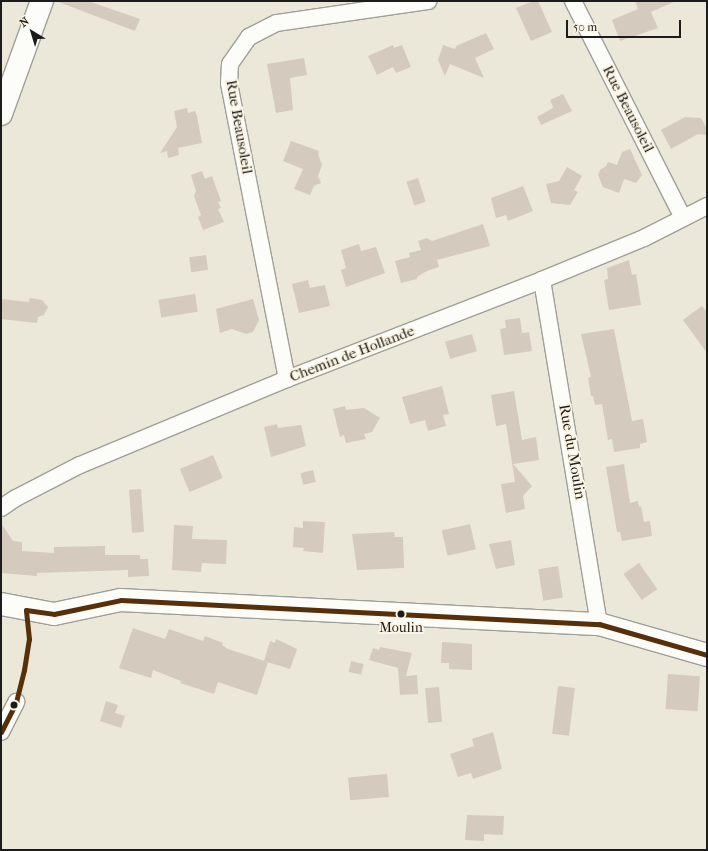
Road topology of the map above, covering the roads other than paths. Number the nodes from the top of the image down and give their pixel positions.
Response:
1 (42, 1) edge
2 (428, 1) edge
3 (573, 1) edge
4 (1, 114) edge
5 (707, 206) edge
6 (684, 218) junction
7 (542, 280) junction
8 (287, 379) junction
9 (1, 508) edge
10 (1, 604) edge
11 (599, 624) junction
12 (707, 655) edge
13 (16, 702) dead end
14 (1, 732) edge

1 - 4 street
2 - 8 street, Rue Beausoleil
3 - 6 street, Rue Beausoleil
5 - 6 street, Chemin de Hollande
6 - 7 street, Chemin de Hollande
7 - 8 street, Chemin de Hollande
7 - 11 street, Rue du Moulin
8 - 9 street, Chemin de Hollande
10 - 11 street
11 - 12 street
13 - 14 street

